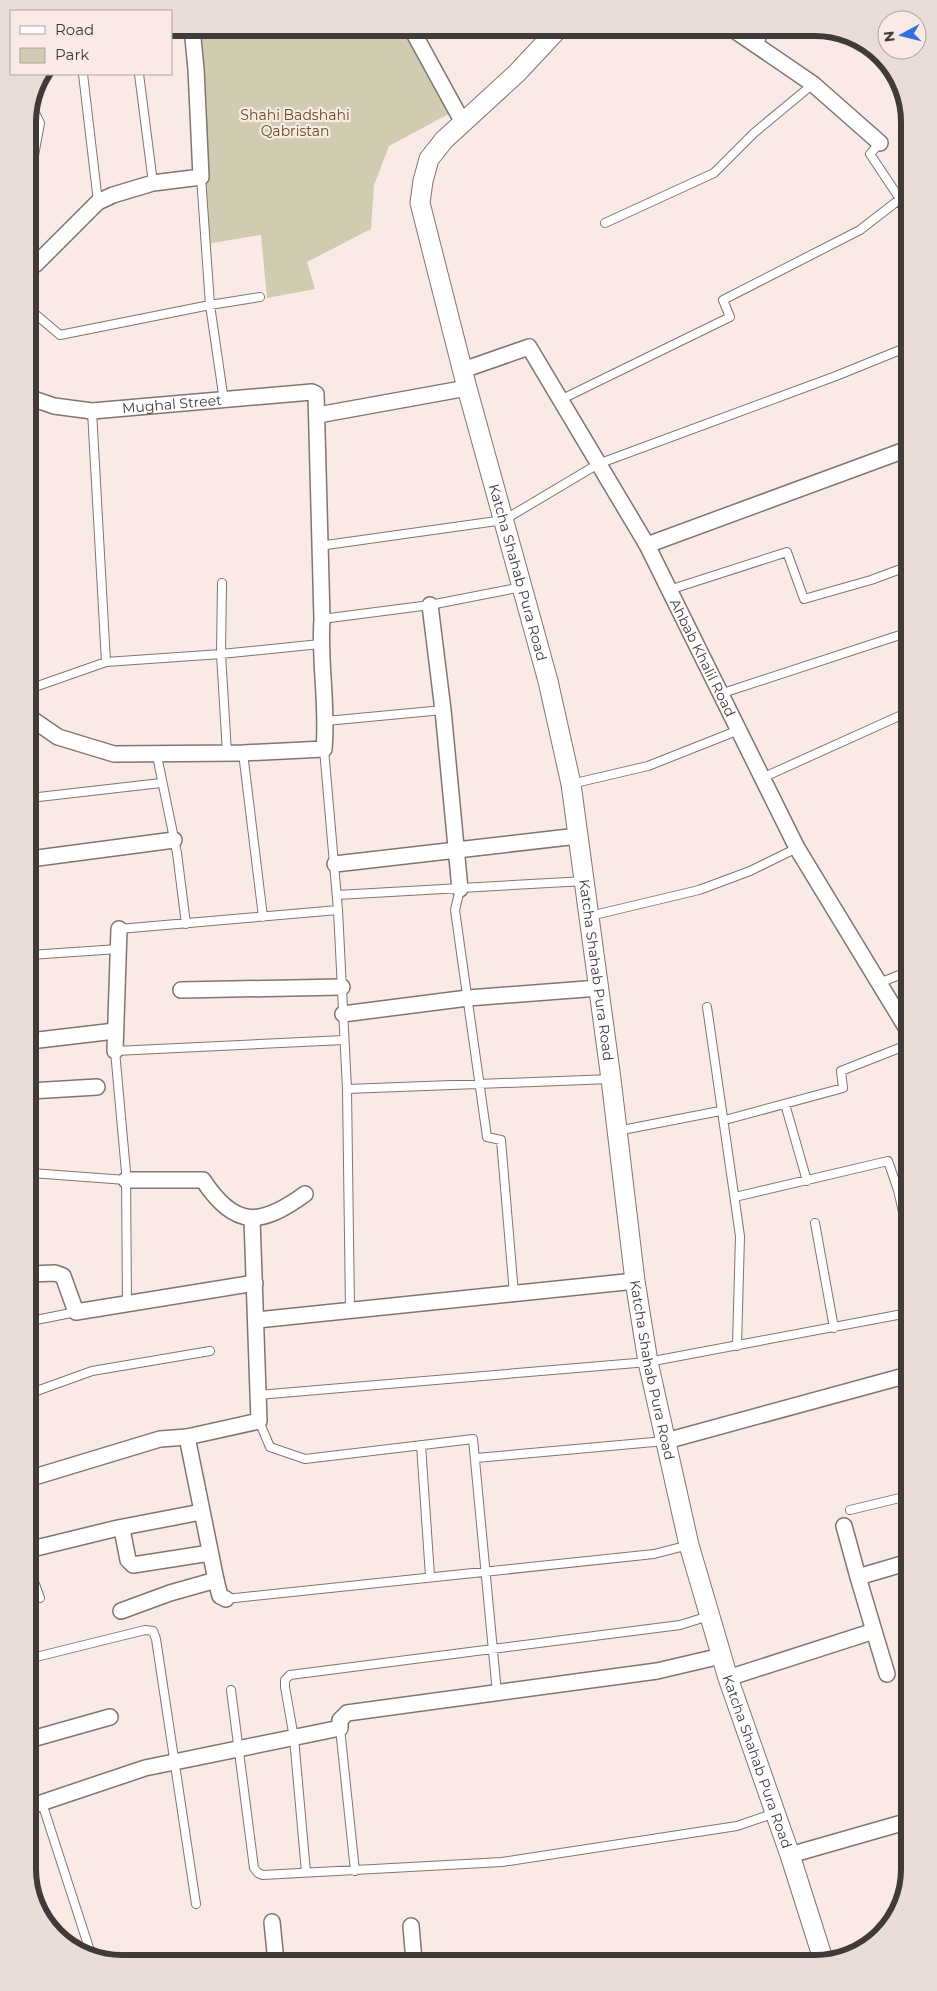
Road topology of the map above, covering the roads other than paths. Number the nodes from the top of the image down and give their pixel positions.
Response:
1 (193, 36) edge
2 (415, 36) edge
3 (552, 36) edge
4 (744, 36) edge
5 (758, 36) edge
6 (756, 43) junction
7 (83, 75) edge
8 (139, 75) edge
9 (813, 84) junction
10 (36, 116) edge
11 (462, 121) junction
12 (880, 143) joint
13 (36, 145) edge
14 (201, 177) junction
15 (153, 183) junction
16 (900, 199) joint
17 (98, 202) junction
18 (605, 223) dead end
19 (36, 264) edge
20 (260, 297) dead end
21 (210, 305) junction
22 (36, 315) edge
23 (901, 350) edge
24 (463, 370) junction
25 (467, 388) junction
26 (36, 400) edge
27 (560, 400) junction
28 (224, 401) junction
29 (92, 411) junction
30 (318, 415) junction
31 (901, 451) edge
32 (598, 464) junction
33 (504, 520) junction
34 (647, 545) junction
35 (319, 546) junction
36 (901, 569) edge
37 (222, 584) dead end
38 (522, 587) junction
39 (669, 590) junction
40 (430, 605) junction
41 (322, 619) junction
42 (901, 635) edge
43 (320, 644) junction
44 (221, 654) junction
45 (106, 662) junction
46 (36, 687) edge
47 (720, 694) junction
48 (443, 710) junction
49 (901, 715) edge
50 (326, 721) junction
51 (36, 722) edge
52 (739, 730) junction
53 (324, 749) junction
54 (156, 752) junction
55 (227, 752) junction
56 (243, 752) junction
57 (762, 778) junction
58 (160, 783) junction
59 (571, 784) junction
60 (36, 797) edge
61 (578, 836) junction
62 (174, 840) junction
63 (797, 848) junction
64 (458, 850) junction
65 (36, 858) edge
66 (335, 864) junction
67 (585, 880) junction
68 (460, 889) junction
69 (337, 895) junction
70 (338, 910) junction
71 (590, 916) junction
72 (263, 917) junction
73 (186, 924) junction
74 (119, 929) joint
75 (118, 949) junction
76 (36, 955) edge
77 (901, 974) edge
78 (879, 983) junction
79 (342, 987) junction
80 (599, 988) junction
81 (181, 990) dead end
82 (468, 998) junction
83 (707, 1007) dead end
84 (343, 1014) junction
85 (901, 1019) edge
86 (115, 1031) junction
87 (36, 1040) edge
88 (344, 1040) junction
89 (901, 1047) edge
90 (115, 1051) junction
91 (611, 1079) junction
92 (480, 1084) junction
93 (98, 1087) dead end
94 (347, 1089) junction
95 (36, 1091) edge
96 (785, 1104) junction
97 (720, 1111) junction
98 (724, 1120) junction
99 (617, 1130) junction
100 (36, 1173) edge
101 (126, 1180) junction
102 (807, 1181) junction
103 (305, 1194) dead end
104 (735, 1197) junction
105 (901, 1203) edge
106 (252, 1219) junction
107 (815, 1223) dead end
108 (36, 1274) edge
109 (635, 1281) junction
110 (255, 1283) junction
111 (514, 1294) junction
112 (128, 1304) junction
113 (350, 1309) junction
114 (76, 1312) junction
115 (901, 1314) edge
116 (36, 1319) edge
117 (257, 1320) junction
118 (834, 1328) junction
119 (737, 1346) junction
120 (210, 1351) dead end
121 (648, 1362) junction
122 (901, 1377) edge
123 (36, 1391) edge
124 (258, 1395) junction
125 (259, 1421) junction
126 (187, 1437) junction
127 (666, 1441) junction
128 (421, 1445) junction
129 (476, 1458) junction
130 (36, 1477) edge
131 (901, 1498) edge
132 (850, 1510) dead end
133 (201, 1512) junction
134 (844, 1526) dead end
135 (122, 1529) junction
136 (689, 1545) junction
137 (36, 1548) edge
138 (210, 1553) junction
139 (901, 1564) edge
140 (485, 1571) junction
141 (430, 1576) junction
142 (858, 1577) junction
143 (216, 1580) junction
144 (36, 1587) edge
145 (40, 1598) dead end
146 (226, 1599) joint
147 (121, 1612) dead end
148 (709, 1616) junction
149 (874, 1632) junction
150 (493, 1649) junction
151 (721, 1656) junction
152 (36, 1657) edge
153 (887, 1674) dead end
154 (728, 1678) junction
155 (231, 1690) dead end
156 (497, 1693) junction
157 (110, 1717) dead end
158 (340, 1728) junction
159 (36, 1738) edge
160 (294, 1738) junction
161 (238, 1750) junction
162 (176, 1761) junction
163 (37, 1805) edge
164 (776, 1813) junction
165 (901, 1823) edge
166 (790, 1855) junction
167 (355, 1871) junction
168 (306, 1872) junction
169 (196, 1904) dead end
170 (272, 1922) dead end
171 (411, 1926) dead end
172 (89, 1948) edge
173 (822, 1954) edge
174 (275, 1955) edge
175 (413, 1955) edge

1 - 14 street
2 - 11 street
3 - 11 street, Katcha Shahab Pura Road
4 - 6 street
5 - 6 street
6 - 9 street
7 - 17 lane
8 - 15 lane
9 - 12 street
9 - 18 lane
10 - 13 lane
11 - 24 street, Katcha Shahab Pura Road
12 - 16 lane
14 - 15 street
14 - 21 lane
15 - 17 street
16 - 27 lane
17 - 19 street
20 - 21 lane
21 - 22 lane
21 - 28 lane
23 - 32 lane
24 - 25 street, Katcha Shahab Pura Road
24 - 27 street, Ahbab Khalil Road
25 - 30 street
25 - 33 street, Katcha Shahab Pura Road
26 - 29 street, Mughal Street
27 - 32 street, Ahbab Khalil Road
28 - 29 street, Mughal Street
28 - 30 street, Mughal Street
29 - 45 lane
30 - 35 street
31 - 34 street
32 - 33 lane
32 - 34 street, Ahbab Khalil Road
33 - 35 lane
33 - 38 street, Katcha Shahab Pura Road
34 - 39 street, Ahbab Khalil Road
35 - 41 street
36 - 39 lane
37 - 44 lane
38 - 40 lane
38 - 59 street, Katcha Shahab Pura Road
39 - 47 street, Ahbab Khalil Road
40 - 41 lane
40 - 48 street
41 - 43 street
42 - 47 lane
43 - 44 lane
43 - 50 street
44 - 45 lane
44 - 55 lane
45 - 46 lane
47 - 52 street, Ahbab Khalil Road
48 - 50 lane
48 - 64 street
49 - 57 lane
50 - 53 street
51 - 54 street
52 - 57 street, Ahbab Khalil Road
52 - 59 lane
53 - 56 street
53 - 66 lane
54 - 55 street
54 - 58 lane
55 - 56 street
56 - 72 lane
57 - 63 street, Ahbab Khalil Road
58 - 60 lane
58 - 62 lane
59 - 61 street, Katcha Shahab Pura Road
61 - 64 street
61 - 67 street, Katcha Shahab Pura Road
62 - 65 street
62 - 73 lane
63 - 71 lane
63 - 78 street, Ahbab Khalil Road
64 - 66 street
64 - 68 street
66 - 69 lane
67 - 68 lane
67 - 71 street, Katcha Shahab Pura Road
68 - 69 lane
68 - 82 lane
69 - 70 lane
70 - 72 lane
70 - 79 lane
71 - 80 street, Katcha Shahab Pura Road
72 - 73 lane
73 - 74 lane
74 - 75 street
75 - 76 lane
75 - 86 street
77 - 78 lane
78 - 85 street, Ahbab Khalil Road
79 - 81 street
79 - 84 lane
80 - 82 street
80 - 91 street, Katcha Shahab Pura Road
82 - 84 street
82 - 92 lane
83 - 97 lane
84 - 88 lane
86 - 87 street
86 - 90 street
88 - 90 lane
88 - 94 lane
89 - 96 lane
90 - 101 lane
91 - 92 lane
91 - 99 street, Katcha Shahab Pura Road
92 - 94 lane
92 - 111 lane
93 - 95 street
94 - 113 lane
96 - 98 lane
96 - 102 lane
97 - 98 lane
97 - 99 lane
98 - 104 lane
99 - 109 street, Katcha Shahab Pura Road
100 - 101 lane
101 - 106 street
101 - 112 lane
102 - 104 lane
102 - 105 lane
103 - 106 street
104 - 119 lane
106 - 110 street
107 - 118 lane
108 - 114 street
109 - 111 street
109 - 121 street, Katcha Shahab Pura Road
110 - 112 street
110 - 117 street
111 - 113 street
112 - 114 street
113 - 117 street
114 - 116 lane
115 - 118 lane
117 - 124 street
118 - 119 lane
119 - 121 lane
120 - 123 lane
121 - 124 lane
121 - 127 street, Katcha Shahab Pura Road
122 - 127 street
124 - 125 street
125 - 126 street
125 - 128 lane
126 - 130 street
126 - 133 street
127 - 129 lane
127 - 136 street, Katcha Shahab Pura Road
128 - 129 lane
128 - 141 lane
129 - 140 lane
131 - 132 lane
133 - 135 street
133 - 138 street
134 - 142 street
135 - 137 street
135 - 138 street
136 - 140 lane
136 - 148 street, Katcha Shahab Pura Road
138 - 143 street
139 - 142 street
140 - 141 lane
140 - 150 lane
141 - 146 lane
142 - 149 street
143 - 146 street
143 - 147 street
144 - 145 lane
148 - 150 lane
148 - 151 street, Katcha Shahab Pura Road
149 - 153 street
149 - 154 street
150 - 156 lane
150 - 160 lane
151 - 154 street, Katcha Shahab Pura Road
151 - 156 street
152 - 162 lane
154 - 164 street, Katcha Shahab Pura Road
155 - 161 lane
156 - 158 street
157 - 159 street
158 - 160 street
158 - 167 lane
160 - 161 street
160 - 168 lane
161 - 162 street
161 - 168 lane
162 - 163 street
162 - 169 lane
163 - 172 lane
164 - 166 street, Katcha Shahab Pura Road
164 - 167 lane
165 - 166 street
166 - 173 street, Katcha Shahab Pura Road
167 - 168 lane
170 - 174 street
171 - 175 street

